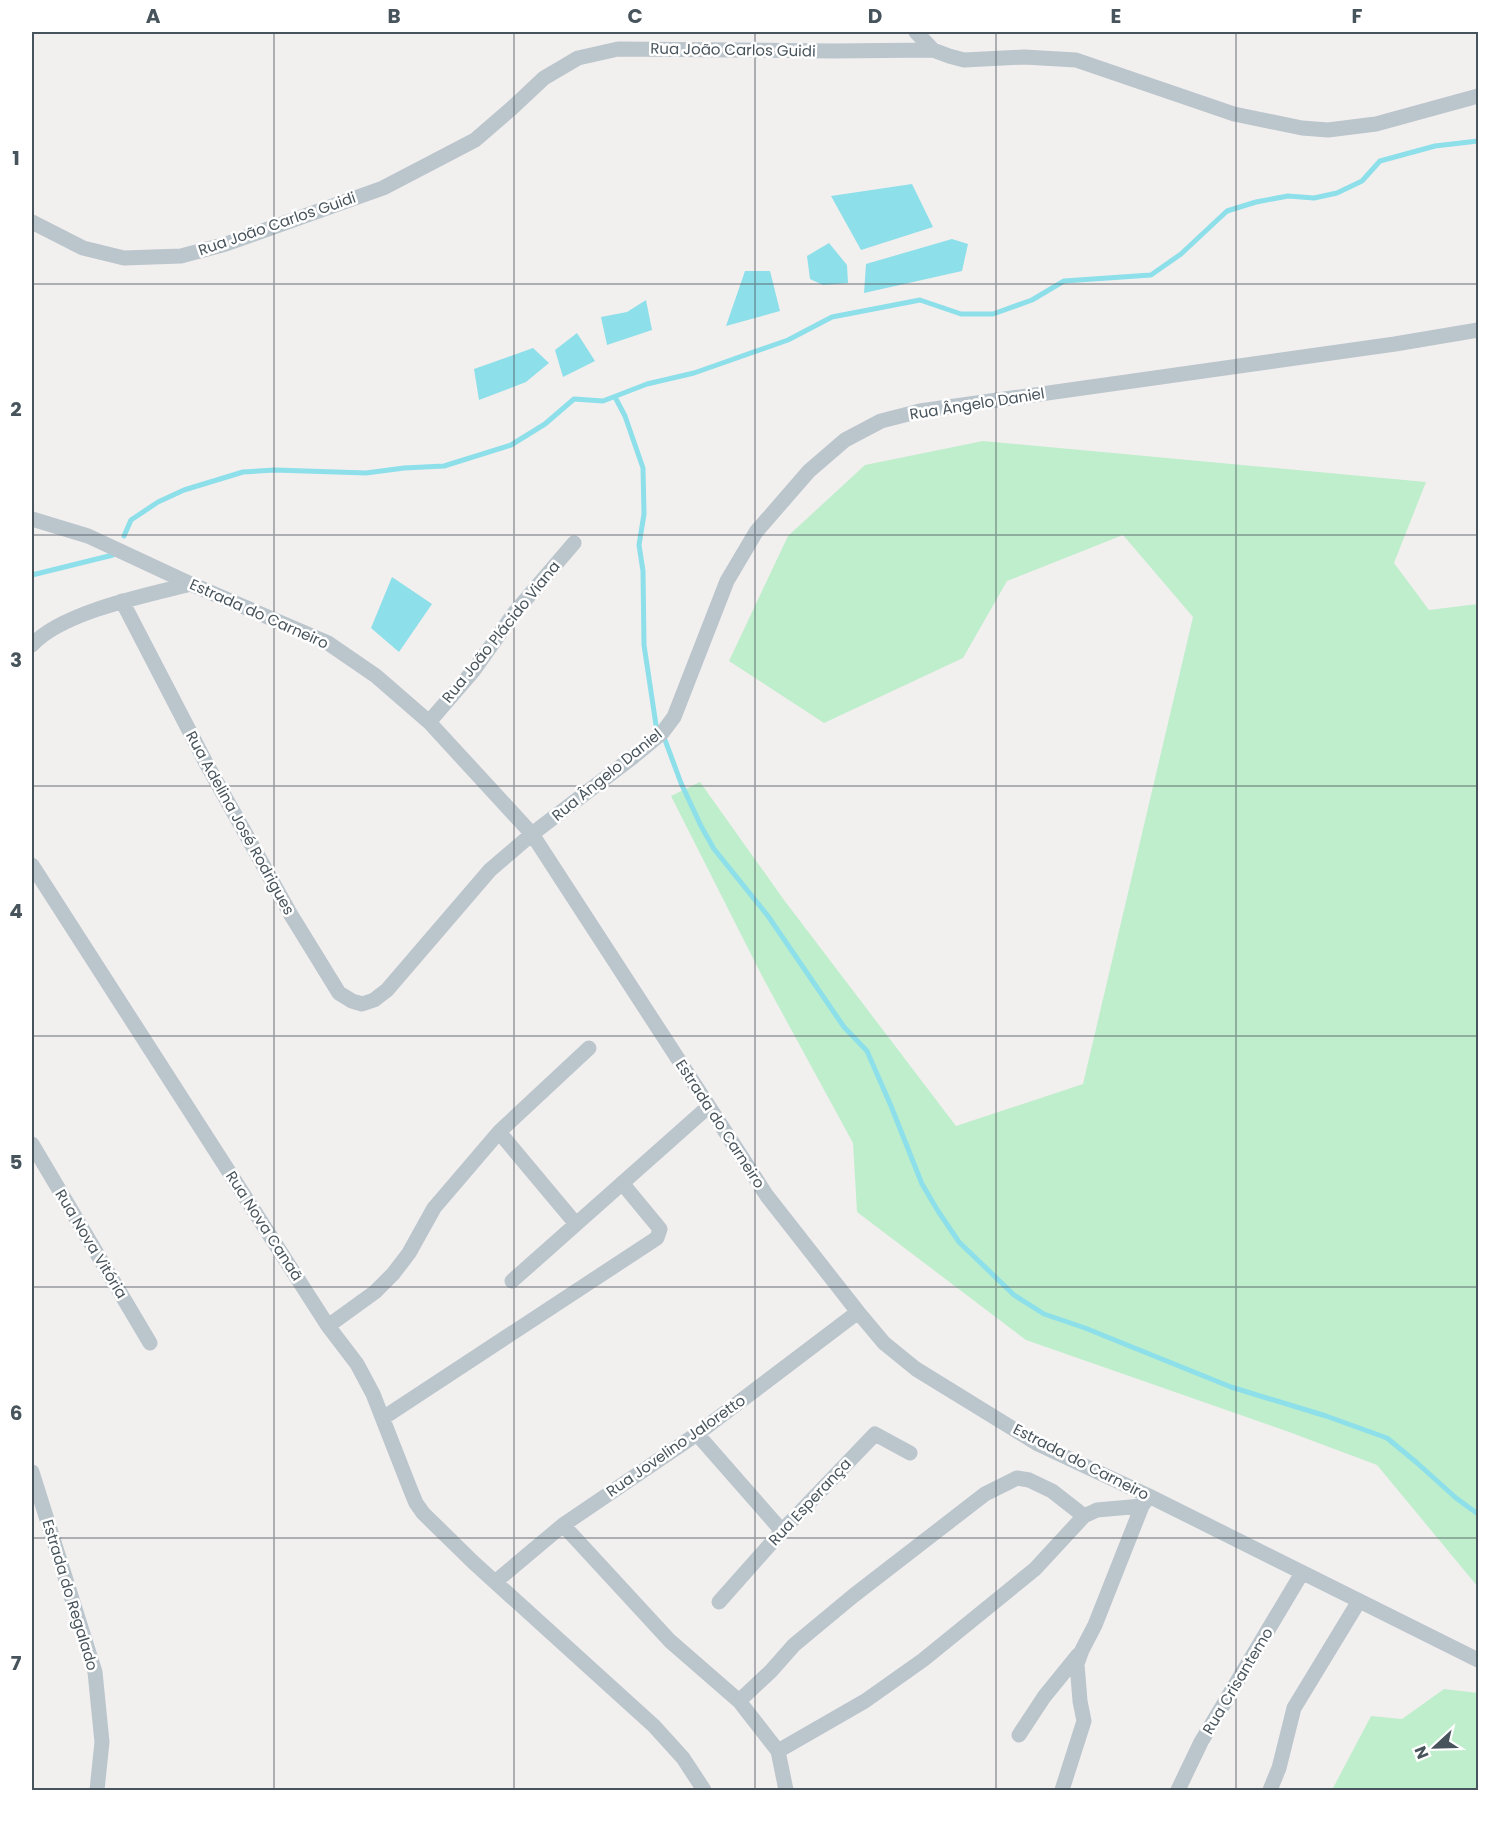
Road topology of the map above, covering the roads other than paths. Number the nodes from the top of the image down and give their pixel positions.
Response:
1 (916, 32) edge
2 (933, 50) junction
3 (1479, 96) edge
4 (32, 222) edge
5 (1479, 330) edge
6 (32, 519) edge
7 (574, 543) dead end
8 (191, 584) junction
9 (122, 601) junction
10 (34, 640) edge
11 (429, 722) junction
12 (532, 834) junction
13 (32, 865) edge
14 (387, 990) joint
15 (589, 1048) dead end
16 (708, 1107) junction
17 (499, 1132) junction
18 (32, 1144) edge
19 (622, 1183) junction
20 (576, 1224) junction
21 (512, 1281) dead end
22 (858, 1312) junction
23 (328, 1326) junction
24 (150, 1343) dead end
25 (383, 1418) junction
26 (697, 1434) junction
27 (910, 1453) dead end
28 (32, 1472) edge
29 (1145, 1501) junction
30 (1083, 1516) junction
31 (563, 1525) junction
32 (782, 1531) junction
33 (1302, 1573) junction
34 (495, 1582) junction
35 (1359, 1601) junction
36 (719, 1602) dead end
37 (1082, 1650) junction
38 (1479, 1660) edge
39 (739, 1701) junction
40 (1019, 1735) dead end
41 (778, 1750) junction
42 (97, 1791) edge
43 (704, 1791) edge
44 (786, 1791) edge
45 (1062, 1791) edge
46 (1178, 1791) edge
47 (1270, 1791) edge

1 - 2 street
2 - 3 street, Rua João Carlos Guidi
2 - 4 street, Rua João Carlos Guidi
5 - 12 street, Rua Ângelo Daniel
6 - 8 street, Estrada do Carneiro
7 - 11 street, Rua João Plácido Viana
8 - 9 street
8 - 11 street, Estrada do Carneiro
9 - 10 street
9 - 14 street, Rua Adelina José Rodrigues
11 - 12 street, Estrada do Carneiro
12 - 14 street, Rua Ângelo Daniel
12 - 16 street, Estrada do Carneiro
13 - 23 street, Rua Nova Canaã
15 - 17 street
16 - 19 street
16 - 22 street, Estrada do Carneiro
17 - 20 street
17 - 23 street
18 - 24 street, Rua Nova Vitória
19 - 20 street
19 - 25 street
20 - 21 street
22 - 26 street, Rua Jovelino Jaloretto
22 - 29 street, Estrada do Carneiro
23 - 25 street, Rua Nova Canaã
25 - 34 street, Rua Nova Canaã
26 - 31 street, Rua Jovelino Jaloretto
26 - 32 street
27 - 32 street, Rua Esperança
28 - 42 street, Estrada do Regalado
29 - 30 street
29 - 33 street, Estrada do Carneiro
29 - 37 street
30 - 39 street
30 - 41 street
31 - 34 street, Rua Jovelino Jaloretto
31 - 39 street
32 - 36 street, Rua Esperança
33 - 35 street, Estrada do Carneiro
33 - 46 street, Rua Crisantemo
34 - 43 street, Rua Nova Canaã
35 - 38 street, Estrada do Carneiro
35 - 47 street
37 - 40 street
37 - 45 street
39 - 41 street
41 - 44 street

